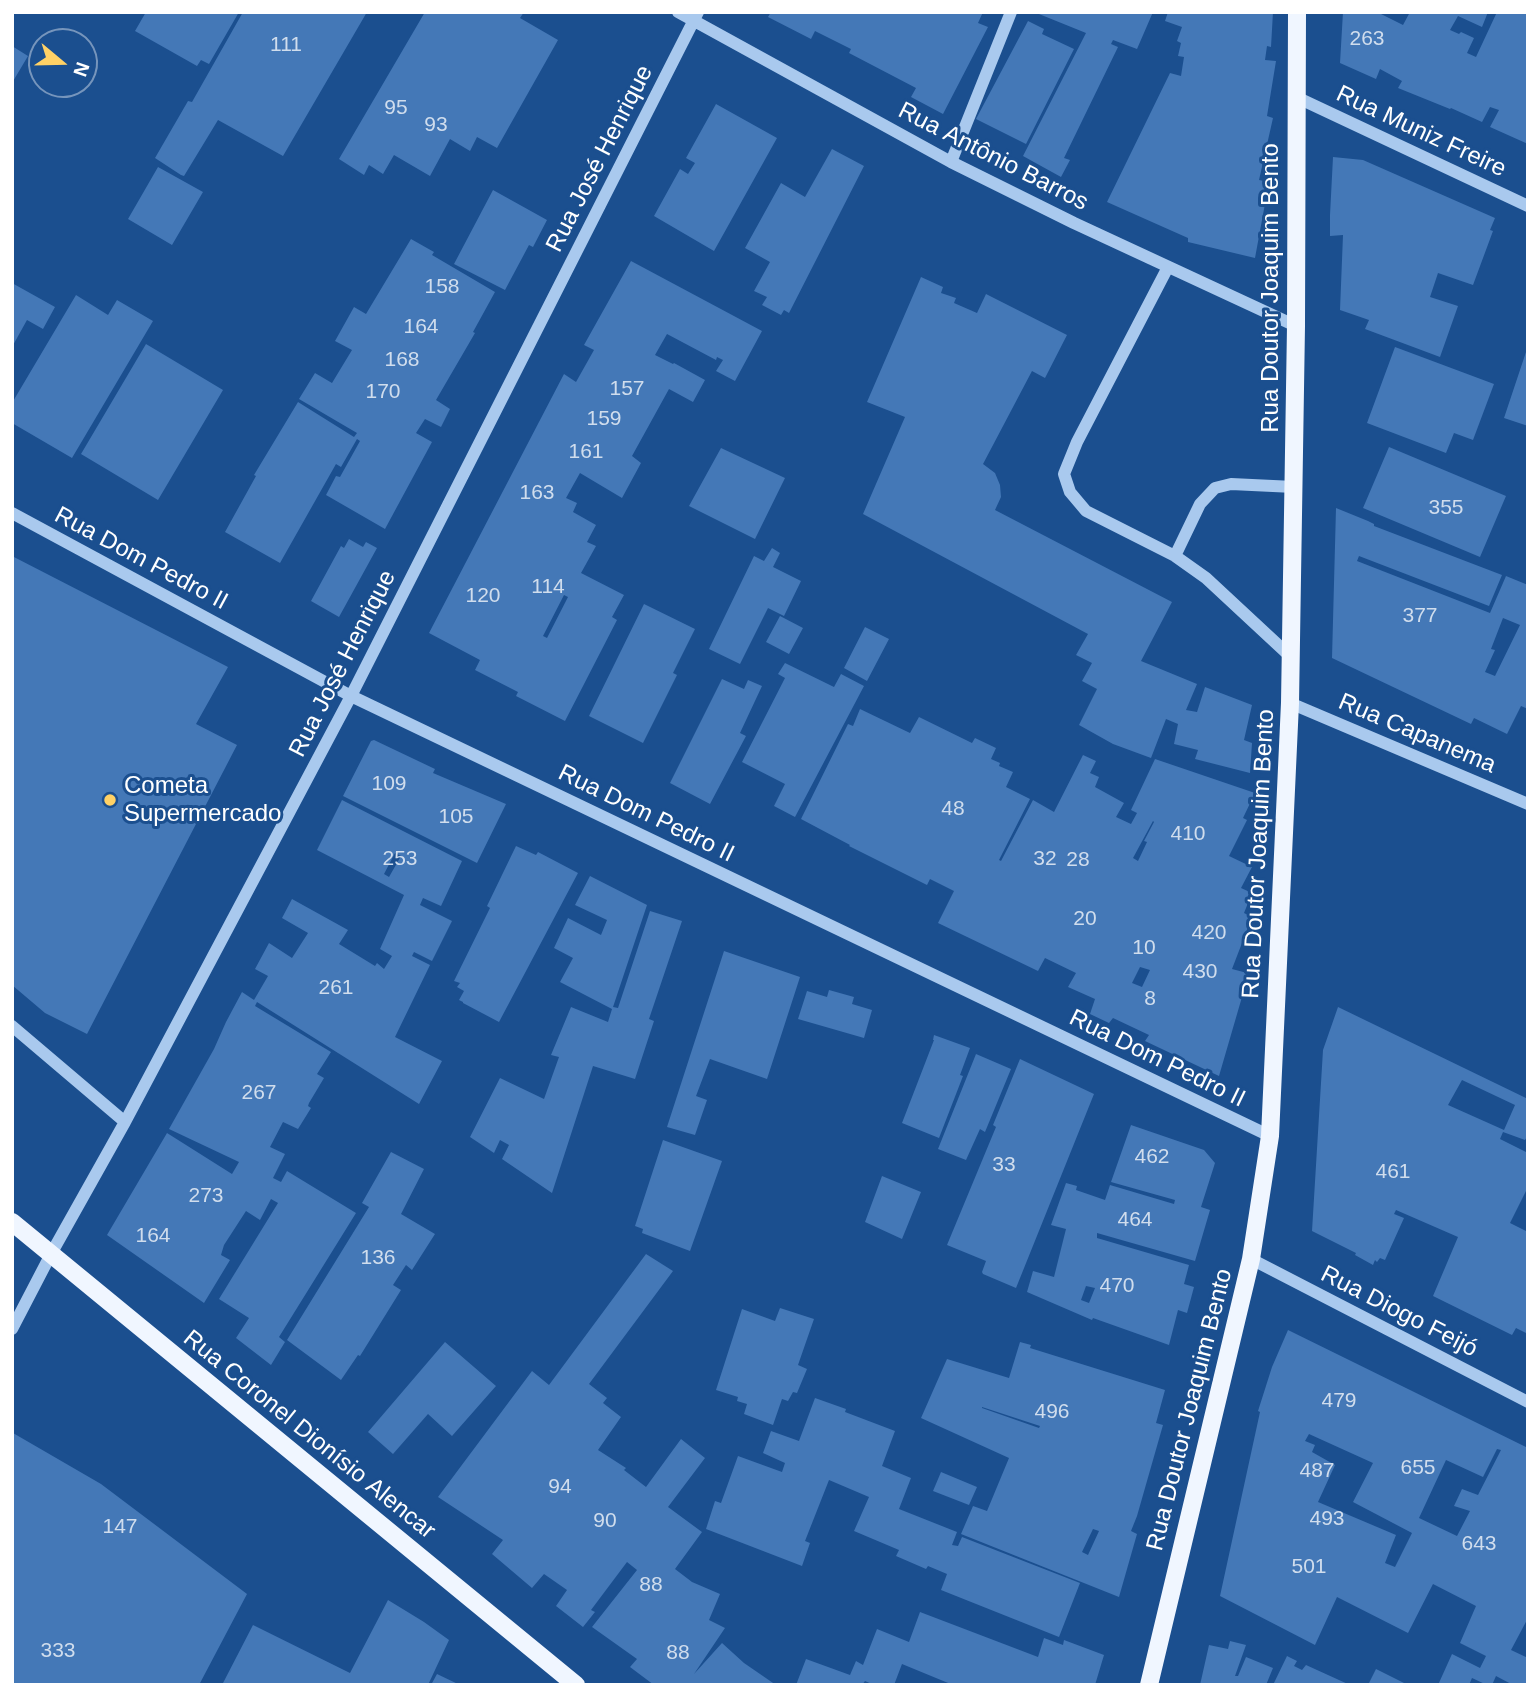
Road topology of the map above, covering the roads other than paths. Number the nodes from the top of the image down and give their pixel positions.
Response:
1 (678, 12) edge
2 (1011, 12) edge
3 (1297, 12) edge
4 (696, 16) edge
5 (1296, 97) junction
6 (951, 162) junction
7 (1528, 206) edge
8 (1168, 267) junction
9 (1296, 327) junction
10 (1294, 487) junction
11 (12, 513) edge
12 (1175, 556) junction
13 (1291, 657) junction
14 (351, 696) junction
15 (1290, 702) junction
16 (1528, 804) edge
17 (12, 1026) edge
18 (125, 1122) junction
19 (1270, 1136) junction
20 (12, 1222) edge
21 (51, 1254) junction
22 (1251, 1259) junction
23 (12, 1329) edge
24 (1528, 1402) edge
25 (576, 1685) edge
26 (1149, 1685) edge

1 - 4 street, Rua Antônio Barros
2 - 6 street
3 - 5 main road, Rua Doutor Joaquim Bento
4 - 6 street, Rua Antônio Barros
4 - 14 street, Rua José Henrique
5 - 7 street, Rua Muniz Freire
5 - 9 main road, Rua Doutor Joaquim Bento
6 - 8 street, Rua Antônio Barros
8 - 9 street, Rua Antônio Barros
8 - 12 street
9 - 10 main road, Rua Doutor Joaquim Bento
10 - 12 street
10 - 13 main road, Rua Doutor Joaquim Bento
11 - 14 street, Rua Dom Pedro II
12 - 13 street
13 - 15 main road, Rua Doutor Joaquim Bento
14 - 18 street, Rua José Henrique
14 - 19 street, Rua Dom Pedro II
15 - 16 street, Rua Capanema
15 - 19 main road, Rua Doutor Joaquim Bento
17 - 18 street
18 - 21 street, Rua José Henrique
19 - 22 main road, Rua Doutor Joaquim Bento
20 - 21 main road, Rua Coronel Dionísio Alencar
21 - 23 street, Rua José Henrique
21 - 25 main road, Rua Coronel Dionísio Alencar
22 - 24 street, Rua Diogo Feijó
22 - 26 main road, Rua Doutor Joaquim Bento

